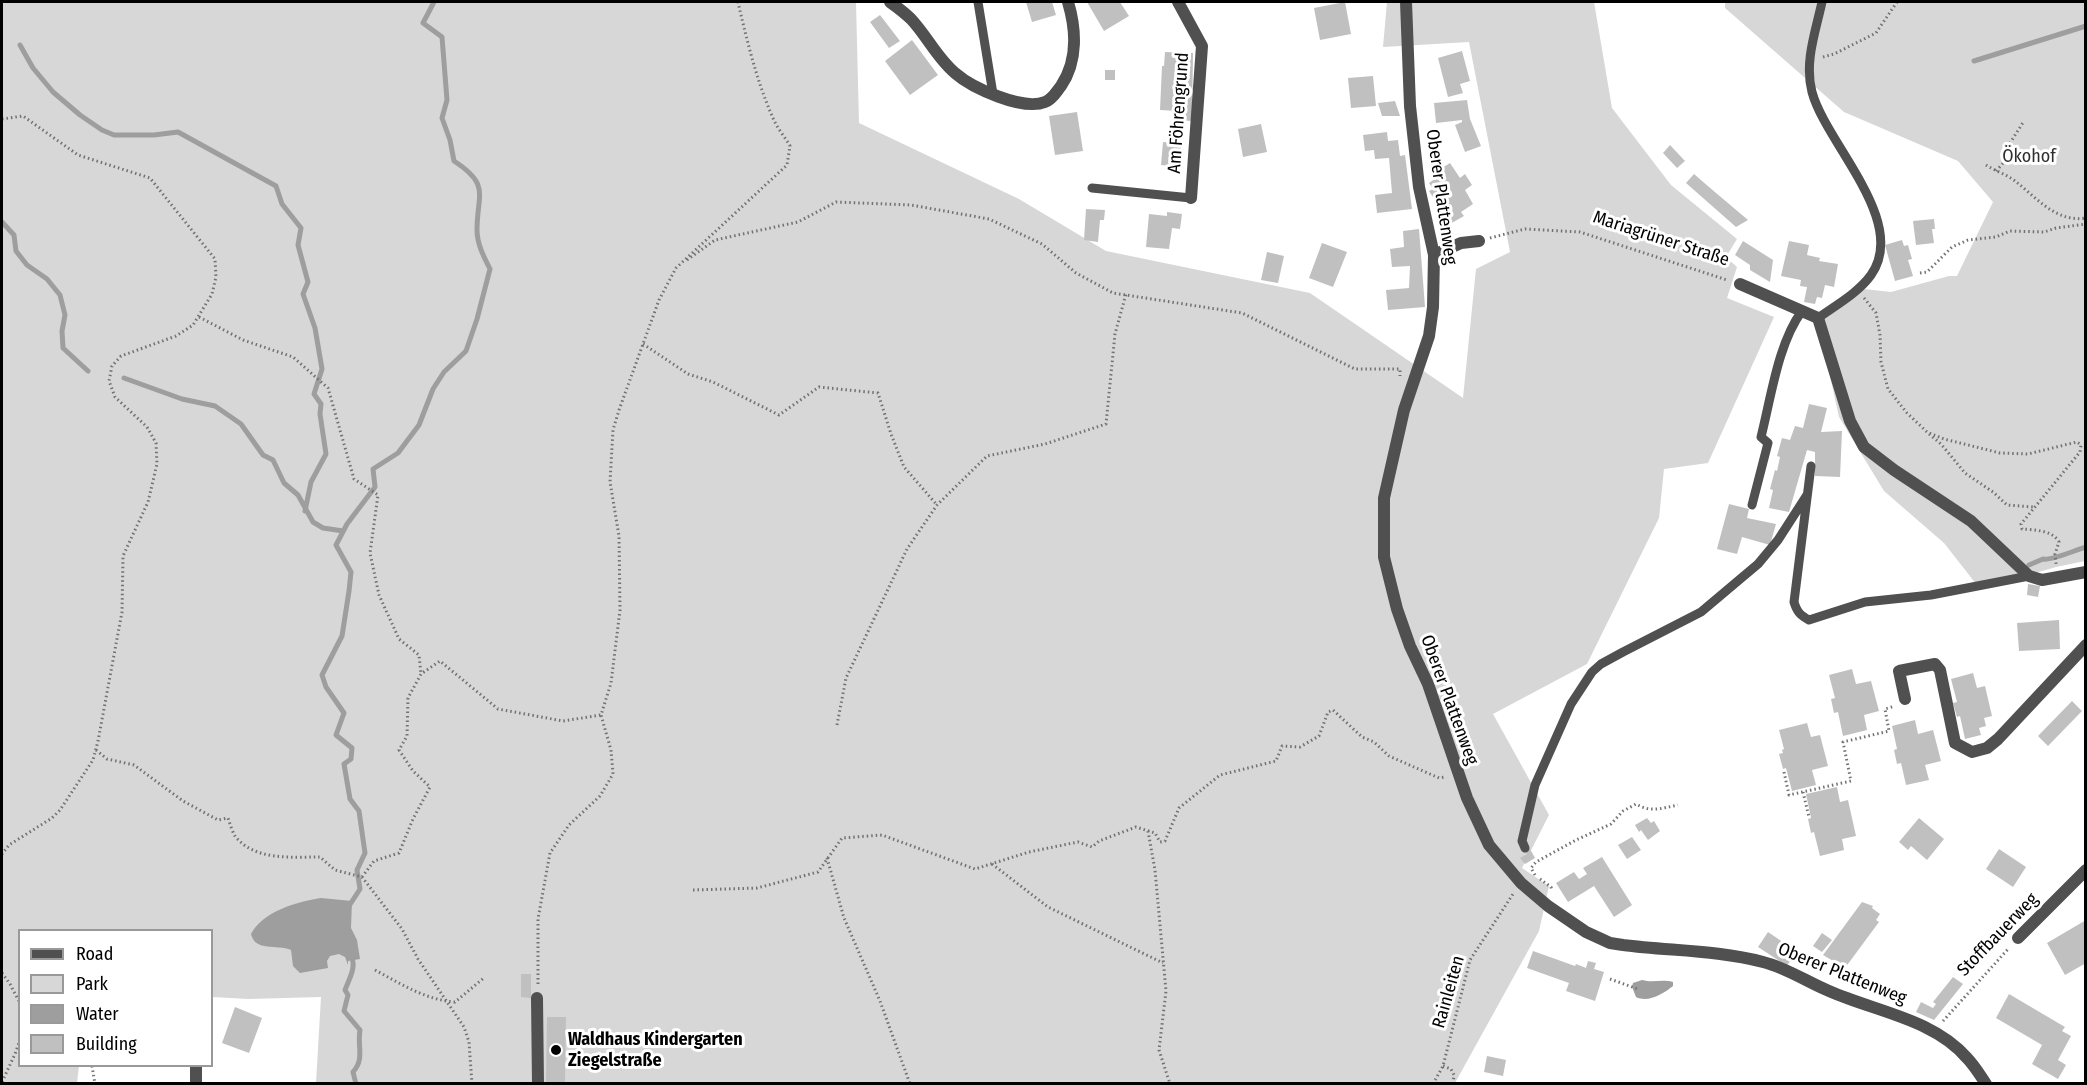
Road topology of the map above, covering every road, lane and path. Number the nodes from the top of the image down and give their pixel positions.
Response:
1 (738, 2) edge
2 (890, 2) edge
3 (978, 2) edge
4 (1068, 2) edge
5 (1178, 2) edge
6 (1406, 2) edge
7 (1822, 2) edge
8 (1897, 2) edge
9 (1810, 60) junction
10 (993, 94) junction
11 (2, 119) edge
12 (2024, 121) dead end
13 (1986, 165) dead end
14 (1996, 172) junction
15 (1092, 188) dead end
16 (1191, 198) joint
17 (2085, 218) edge
18 (2085, 224) edge
19 (1479, 240) joint
20 (1434, 255) junction
21 (676, 268) junction
22 (1920, 273) dead end
23 (1740, 284) joint
24 (1856, 291) junction
25 (1126, 294) junction
26 (1802, 310) junction
27 (199, 317) junction
28 (1818, 318) junction
29 (643, 344) junction
30 (1399, 379) dead end
31 (1927, 433) dead end
32 (1811, 466) dead end
33 (1807, 495) junction
34 (937, 505) junction
35 (1752, 505) dead end
36 (2034, 507) junction
37 (2085, 572) edge
38 (2029, 576) junction
39 (2058, 578) junction
40 (2085, 645) edge
41 (421, 674) junction
42 (1905, 699) joint
43 (601, 715) junction
44 (837, 725) dead end
45 (96, 749) junction
46 (1784, 772) dead end
47 (1458, 775) junction
48 (1803, 792) junction
49 (1678, 805) dead end
50 (1809, 817) dead end
51 (1148, 830) junction
52 (1525, 848) dead end
53 (2, 854) edge
54 (828, 858) junction
55 (992, 864) junction
56 (2085, 870) edge
57 (362, 877) junction
58 (1521, 883) junction
59 (693, 890) dead end
60 (1548, 906) junction
61 (2018, 938) joint
62 (1163, 963) junction
63 (375, 970) dead end
64 (2, 973) edge
65 (485, 977) dead end
66 (1610, 979) dead end
67 (1638, 989) dead end
68 (537, 998) joint
69 (18, 999) edge
70 (447, 1001) junction
71 (1938, 1026) dead end
72 (18, 1046) edge
73 (1443, 1066) junction
74 (92, 1067) edge
75 (196, 1067) edge
76 (2, 1082) edge
77 (95, 1083) edge
78 (196, 1083) edge
79 (472, 1083) edge
80 (538, 1083) edge
81 (910, 1083) edge
82 (1170, 1083) edge
83 (1433, 1083) edge
84 (1453, 1083) edge
85 (1986, 1083) edge

1 - 21 path
2 - 10 street
3 - 10 lane
4 - 10 street
5 - 16 street, Am Föhrengrund
6 - 20 street, Oberer Plattenweg
7 - 9 lane
8 - 9 path
9 - 24 lane
11 - 27 path
12 - 14 path
13 - 14 path
14 - 17 path
15 - 16 lane
18 - 22 path
19 - 20 street
19 - 23 path, Mariagrüner Straße
20 - 47 street, Oberer Plattenweg
21 - 25 path
21 - 29 path
23 - 26 street, Mariagrüner Straße
24 - 28 lane
24 - 36 path
25 - 30 path
25 - 34 path
26 - 28 street, Mariagrüner Straße
26 - 35 lane
27 - 41 path
27 - 45 path
28 - 38 street
29 - 34 path
29 - 43 path
31 - 36 path
32 - 33 lane
33 - 38 lane
33 - 52 lane
34 - 44 path
36 - 39 path
37 - 39 street
38 - 39 street
40 - 42 street
41 - 43 path
41 - 57 path
42 - 48 path
43 - 68 path
45 - 53 path
45 - 57 path
46 - 48 path
47 - 51 path
47 - 58 street, Oberer Plattenweg
48 - 50 path
49 - 60 path
51 - 55 path
51 - 62 path
54 - 55 path
54 - 59 path
54 - 81 path
55 - 62 path
56 - 61 street, Stoffbauerweg
57 - 70 path
58 - 60 street, Oberer Plattenweg
58 - 73 path, Rainleiten
60 - 85 street, Oberer Plattenweg
61 - 71 path, Stoffbauerweg
62 - 82 path
63 - 70 path
64 - 69 path
65 - 70 path
66 - 67 path
68 - 80 street
70 - 79 path
72 - 76 path
73 - 83 path, Rainleiten
73 - 84 path
74 - 77 path
75 - 78 street

